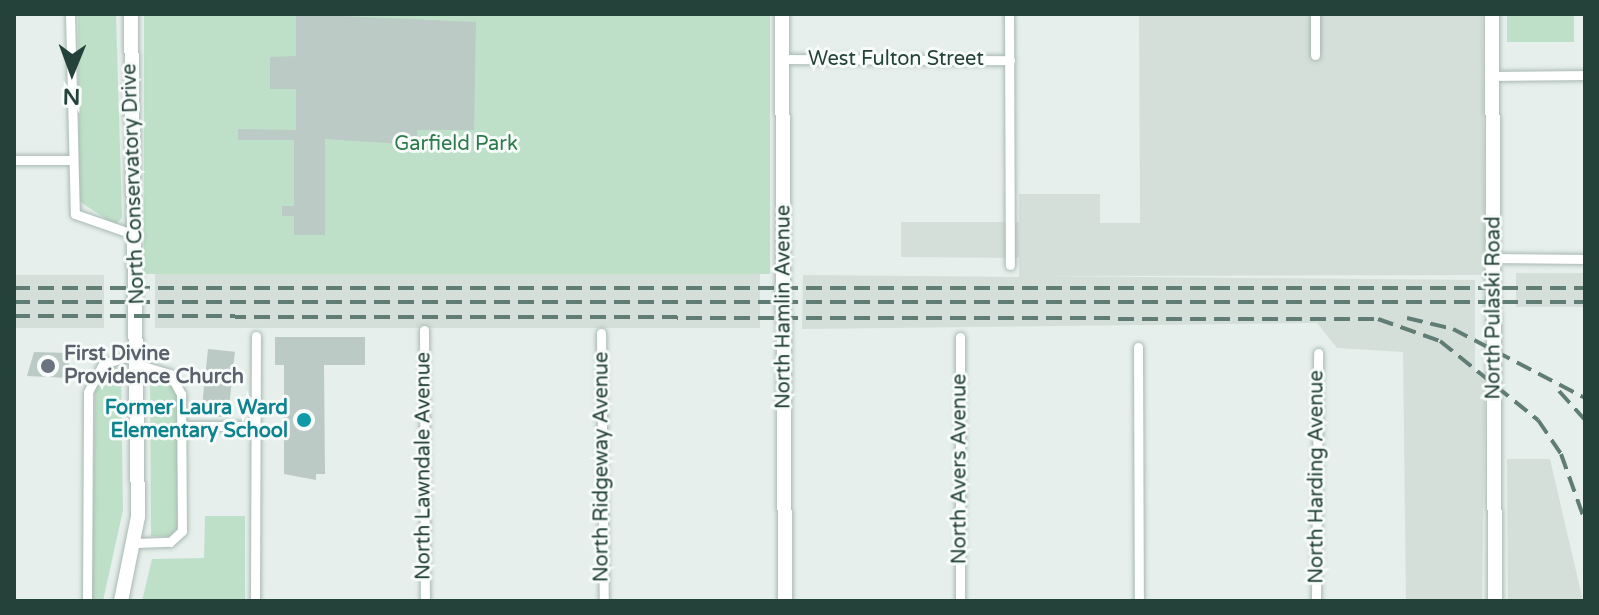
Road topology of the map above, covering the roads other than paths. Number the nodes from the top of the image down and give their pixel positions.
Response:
1 (70, 14) edge
2 (131, 14) edge
3 (782, 14) edge
4 (1009, 14) edge
5 (1315, 14) edge
6 (1492, 14) edge
7 (1315, 55) dead end
8 (782, 59) junction
9 (1010, 60) junction
10 (1585, 75) edge
11 (1493, 76) junction
12 (14, 160) edge
13 (72, 160) junction
14 (138, 236) junction
15 (1495, 258) junction
16 (1585, 259) edge
17 (1010, 265) dead end
18 (424, 330) dead end
19 (601, 333) dead end
20 (256, 336) dead end
21 (960, 337) dead end
22 (1138, 347) dead end
23 (1318, 353) dead end
24 (138, 359) junction
25 (183, 426) junction
26 (256, 426) junction
27 (136, 543) junction
28 (87, 601) edge
29 (121, 601) edge
30 (255, 601) edge
31 (425, 601) edge
32 (604, 601) edge
33 (785, 601) edge
34 (960, 601) edge
35 (1139, 601) edge
36 (1316, 601) edge
37 (1495, 601) edge

1 - 13 street
2 - 14 street, North Conservatory Drive
3 - 8 street, North Hamlin Avenue
4 - 9 street
5 - 7 street
6 - 11 street, North Pulaski Road
8 - 9 street, West Fulton Street
8 - 33 street, North Hamlin Avenue
9 - 17 street
10 - 11 street
11 - 15 street, North Pulaski Road
12 - 13 street
13 - 14 street
14 - 24 street, North Conservatory Drive
15 - 16 street
15 - 37 street, North Pulaski Road
18 - 31 street, North Lawndale Avenue
19 - 32 street, North Ridgeway Avenue
20 - 26 street
21 - 34 street, North Avers Avenue
22 - 35 street
23 - 36 street, North Harding Avenue
24 - 25 street
24 - 27 street, North Conservatory Drive
24 - 28 street
25 - 26 street
25 - 27 street
26 - 30 street
27 - 29 street, North Conservatory Drive

